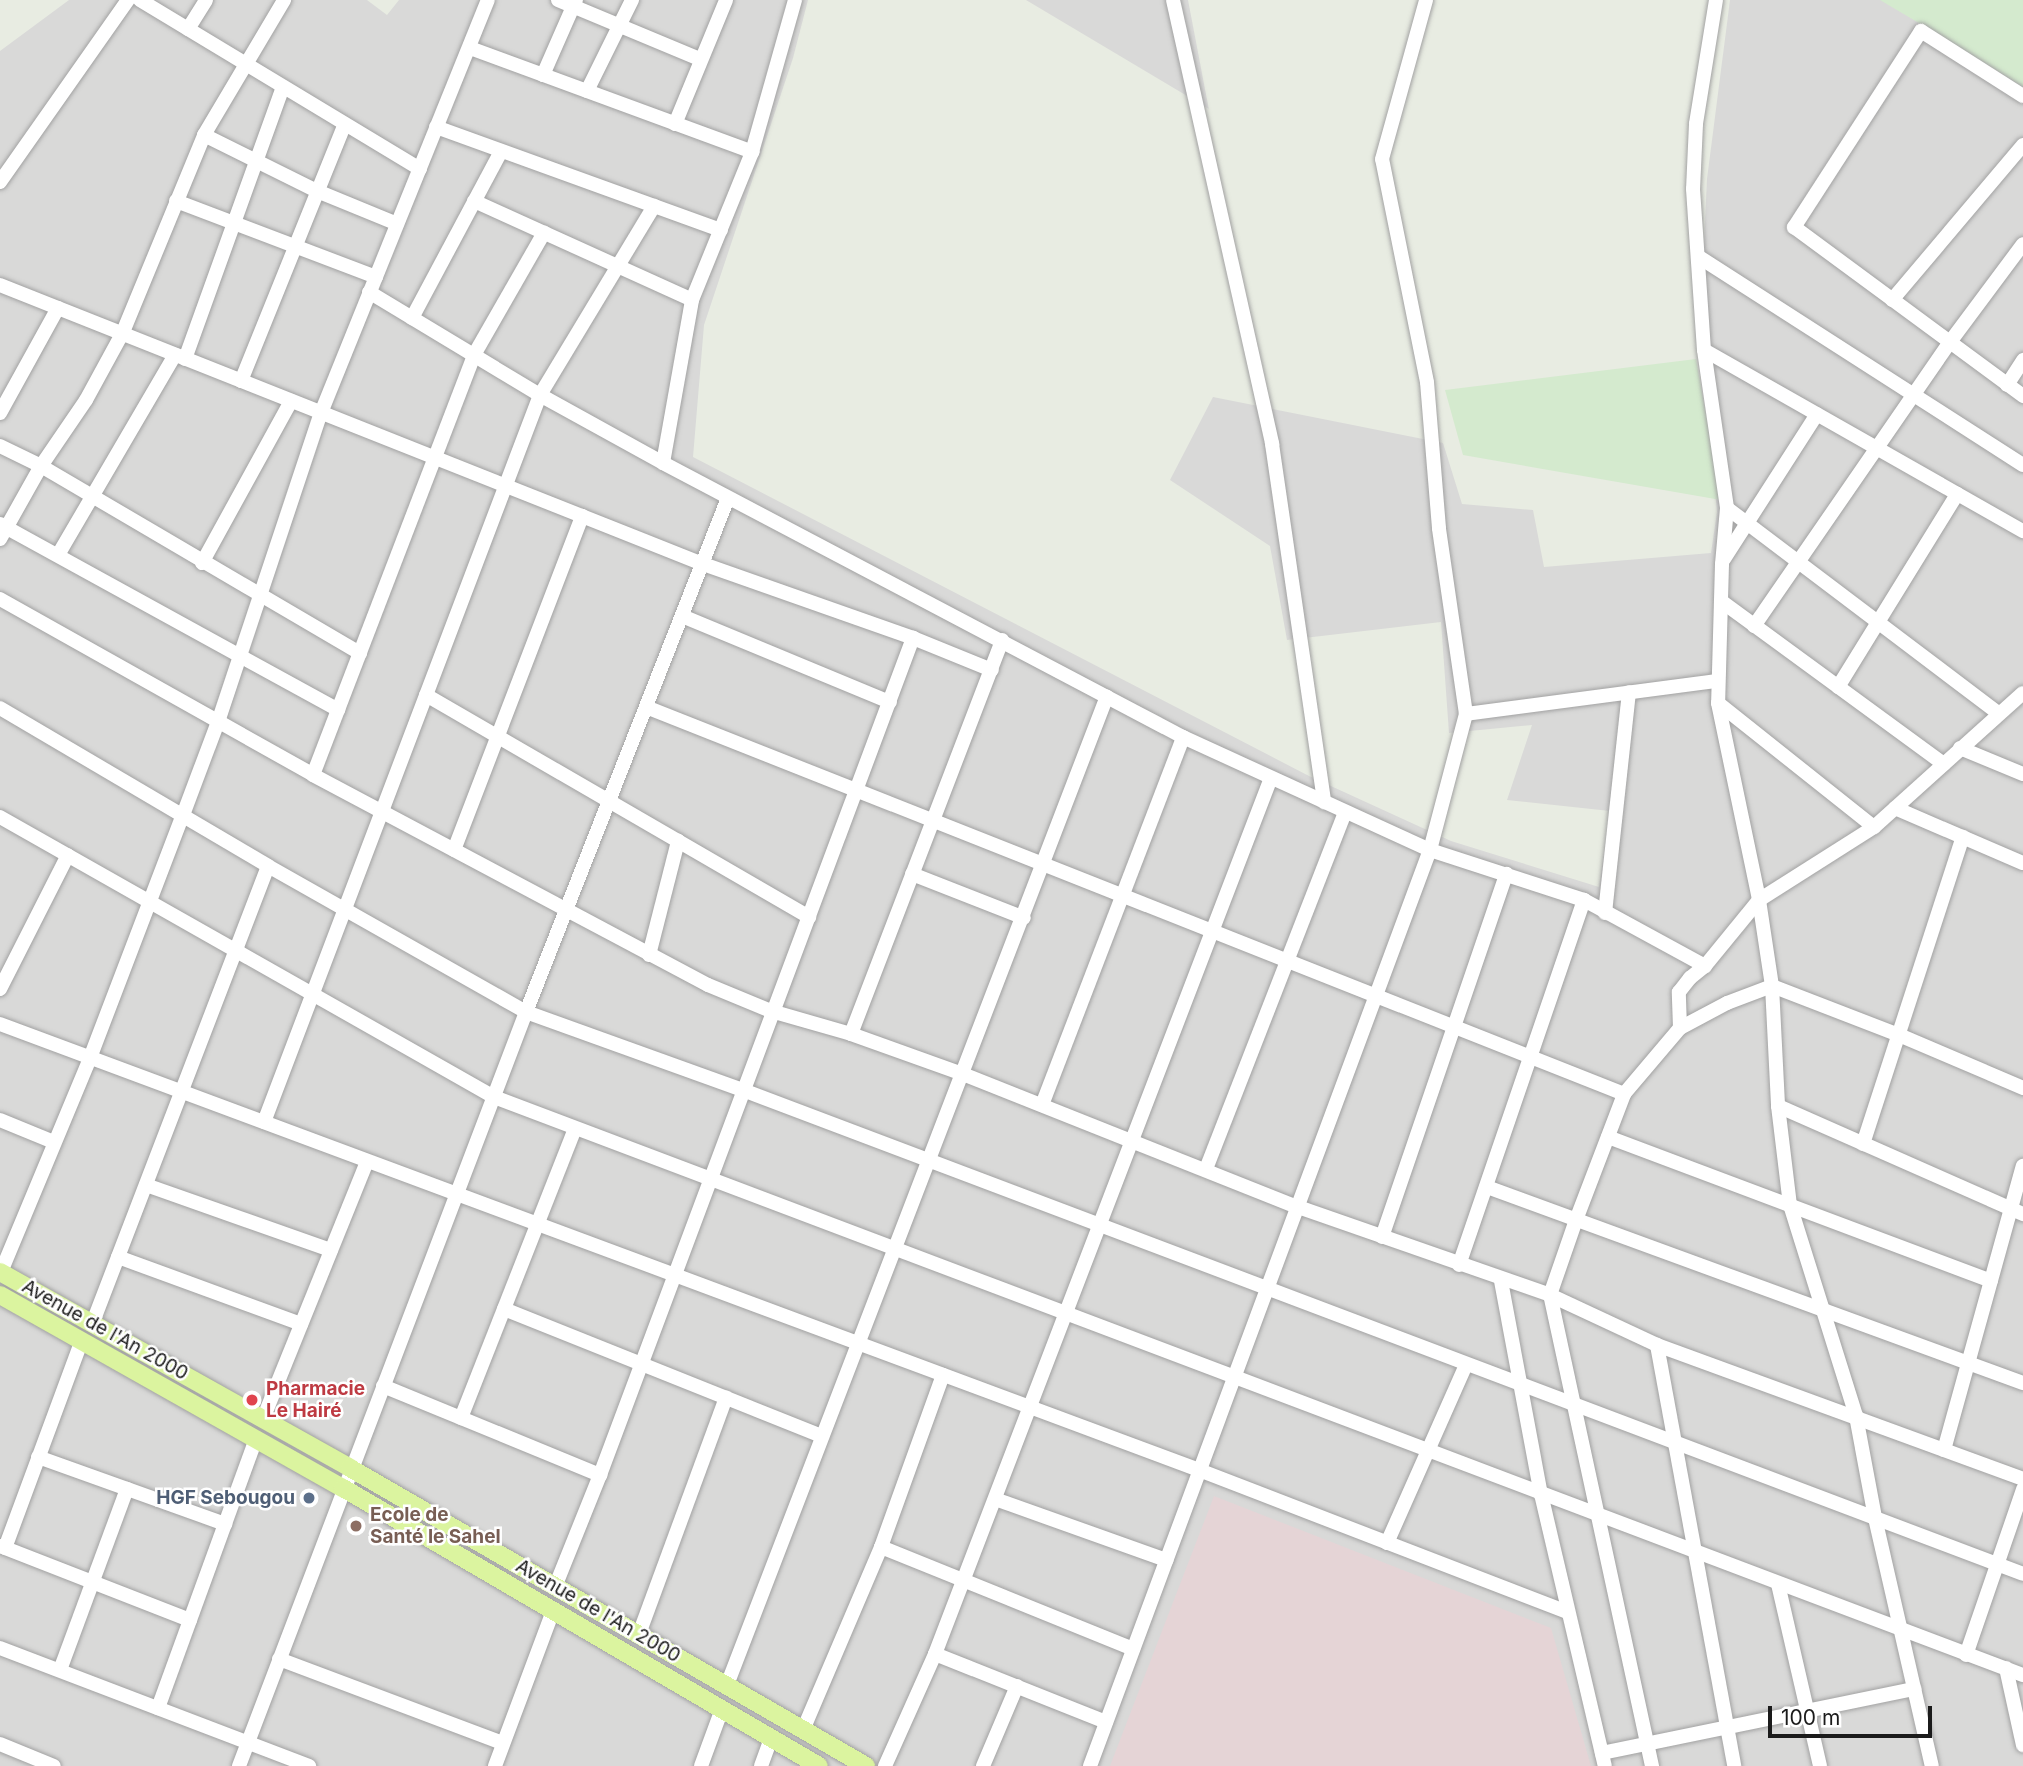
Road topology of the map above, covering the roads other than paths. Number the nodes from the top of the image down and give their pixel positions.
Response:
1 (128, 0) edge
2 (140, 0) edge
3 (206, 0) edge
4 (284, 0) edge
5 (488, 0) edge
6 (558, 0) edge
7 (632, 0) edge
8 (726, 0) edge
9 (795, 0) edge
10 (1174, 0) edge
11 (1426, 0) edge
12 (1716, 0) edge
13 (575, 3) edge
14 (620, 25) junction
15 (188, 29) junction
16 (470, 48) junction
17 (700, 59) junction
18 (247, 64) junction
19 (543, 75) junction
20 (283, 87) junction
21 (587, 91) junction
22 (2023, 96) edge
23 (345, 124) junction
24 (675, 124) junction
25 (436, 127) junction
26 (204, 135) junction
27 (2023, 145) edge
28 (501, 151) junction
29 (752, 152) junction
30 (256, 161) junction
31 (420, 169) junction
32 (0, 182) edge
33 (317, 191) junction
34 (176, 201) junction
35 (474, 201) junction
36 (654, 206) junction
37 (233, 223) junction
38 (395, 223) junction
39 (720, 230) junction
40 (544, 233) junction
41 (2023, 244) edge
42 (295, 246) junction
43 (1699, 257) junction
44 (618, 267) junction
45 (376, 277) junction
46 (0, 285) edge
47 (369, 292) junction
48 (692, 300) junction
49 (1892, 300) junction
50 (58, 308) junction
51 (412, 318) junction
52 (123, 332) junction
53 (1950, 342) junction
54 (1704, 350) junction
55 (474, 355) junction
56 (180, 357) junction
57 (2023, 360) edge
58 (240, 381) junction
59 (2007, 385) junction
60 (540, 395) junction
61 (1914, 395) junction
62 (2023, 396) edge
63 (291, 401) junction
64 (321, 412) junction
65 (0, 413) edge
66 (1817, 414) junction
67 (0, 446) edge
68 (1877, 448) junction
69 (435, 457) junction
70 (663, 463) junction
71 (2023, 465) edge
72 (41, 466) junction
73 (506, 485) junction
74 (1957, 494) junction
75 (91, 496) junction
76 (728, 498) junction
77 (1727, 508) junction
78 (582, 516) junction
79 (1748, 523) junction
80 (2, 530) edge
81 (2023, 531) edge
82 (58, 555) junction
83 (1798, 562) junction
84 (202, 563) junction
85 (703, 564) junction
86 (1722, 564) junction
87 (260, 596) junction
88 (0, 599) edge
89 (1721, 601) junction
90 (682, 617) junction
91 (1878, 622) junction
92 (1754, 626) junction
93 (913, 638) junction
94 (1002, 640) junction
95 (360, 653) junction
96 (240, 656) junction
97 (992, 670) junction
98 (1718, 681) junction
99 (1838, 687) junction
100 (1629, 692) junction
101 (2023, 693) edge
102 (426, 695) junction
103 (1107, 696) junction
104 (890, 702) junction
105 (1718, 703) junction
106 (646, 707) junction
107 (0, 708) edge
108 (338, 710) junction
109 (1998, 713) junction
110 (1465, 714) junction
111 (219, 719) junction
112 (497, 737) junction
113 (1183, 737) junction
114 (1960, 748) junction
115 (1944, 764) junction
116 (2023, 774) edge
117 (313, 775) junction
118 (1271, 778) junction
119 (856, 790) junction
120 (610, 802) junction
121 (1324, 802) junction
122 (1895, 808) junction
123 (382, 812) junction
124 (1345, 812) junction
125 (183, 815) junction
126 (0, 817) edge
127 (932, 820) junction
128 (1874, 827) junction
129 (1963, 837) junction
130 (678, 841) junction
131 (454, 850) junction
132 (1430, 850) junction
133 (68, 855) junction
134 (2023, 863) edge
135 (1044, 865) junction
136 (268, 866) junction
137 (912, 874) junction
138 (1506, 874) junction
139 (1120, 895) junction
140 (1584, 900) junction
141 (1759, 900) junction
142 (150, 902) junction
143 (345, 911) junction
144 (567, 911) junction
145 (1605, 914) junction
146 (809, 917) junction
147 (1024, 918) junction
148 (1212, 931) junction
149 (235, 951) junction
150 (649, 955) junction
151 (1286, 961) junction
152 (1705, 966) junction
153 (1772, 986) junction
154 (0, 989) edge
155 (313, 996) junction
156 (1375, 996) junction
157 (771, 1011) junction
158 (526, 1012) junction
159 (0, 1024) edge
160 (1453, 1027) junction
161 (1680, 1028) junction
162 (851, 1034) junction
163 (1899, 1035) junction
164 (90, 1058) junction
165 (1532, 1058) junction
166 (963, 1074) junction
167 (2023, 1088) edge
168 (743, 1090) junction
169 (182, 1091) junction
170 (1624, 1094) junction
171 (494, 1097) junction
172 (1041, 1105) junction
173 (1778, 1106) junction
174 (0, 1120) edge
175 (264, 1122) junction
176 (575, 1129) junction
177 (1608, 1137) junction
178 (1133, 1140) junction
179 (54, 1142) junction
180 (1863, 1144) junction
181 (928, 1160) junction
182 (367, 1161) junction
183 (2023, 1166) edge
184 (1206, 1169) junction
185 (710, 1180) junction
186 (146, 1185) junction
187 (1487, 1187) junction
188 (457, 1194) junction
189 (1790, 1205) junction
190 (1297, 1207) junction
191 (2017, 1211) edge
192 (1576, 1220) junction
193 (537, 1224) junction
194 (1099, 1225) junction
195 (1382, 1237) junction
196 (331, 1250) junction
197 (894, 1250) junction
198 (118, 1257) junction
199 (1459, 1265) junction
200 (0, 1272) edge
201 (674, 1275) junction
202 (1501, 1281) junction
203 (1991, 1281) junction
204 (1267, 1288) junction
205 (1550, 1295) junction
206 (0, 1296) edge
207 (504, 1309) junction
208 (1821, 1309) junction
209 (1066, 1314) junction
210 (93, 1322) junction
211 (301, 1324) junction
212 (81, 1342) junction
213 (858, 1343) junction
214 (1657, 1345) junction
215 (1968, 1363) junction
216 (641, 1364) junction
217 (1466, 1365) junction
218 (943, 1375) junction
219 (1234, 1378) junction
220 (2023, 1383) edge
221 (383, 1386) junction
222 (1522, 1387) junction
223 (726, 1398) junction
224 (1574, 1403) junction
225 (1030, 1407) junction
226 (1856, 1416) junction
227 (461, 1418) junction
228 (263, 1419) junction
229 (822, 1436) junction
230 (257, 1439) junction
231 (1676, 1442) junction
232 (1944, 1450) junction
233 (1426, 1451) junction
234 (38, 1457) junction
235 (351, 1468) junction
236 (1199, 1470) junction
237 (600, 1475) junction
238 (2023, 1479) edge
239 (343, 1488) junction
240 (127, 1489) junction
241 (2023, 1489) edge
242 (1541, 1494) junction
243 (995, 1499) junction
244 (1597, 1511) junction
245 (1875, 1518) junction
246 (225, 1524) junction
247 (1387, 1543) junction
248 (2, 1547) edge
249 (881, 1547) junction
250 (1695, 1553) junction
251 (1166, 1560) junction
252 (1996, 1564) junction
253 (2023, 1574) edge
254 (963, 1580) junction
255 (92, 1582) junction
256 (1778, 1584) junction
257 (555, 1587) junction
258 (553, 1611) junction
259 (1567, 1612) junction
260 (190, 1620) junction
261 (1900, 1630) junction
262 (639, 1634) junction
263 (0, 1648) edge
264 (1133, 1649) junction
265 (935, 1654) junction
266 (1966, 1655) junction
267 (279, 1659) junction
268 (2006, 1668) junction
269 (60, 1670) junction
270 (2023, 1675) edge
271 (727, 1685) junction
272 (1017, 1686) junction
273 (1915, 1689) junction
274 (158, 1708) junction
275 (722, 1709) junction
276 (1807, 1710) junction
277 (1106, 1722) junction
278 (1725, 1727) junction
279 (803, 1730) junction
280 (771, 1739) junction
281 (247, 1742) junction
282 (1647, 1742) junction
283 (503, 1743) junction
284 (0, 1744) edge
285 (2023, 1745) edge
286 (1603, 1759) edge
287 (35, 1763) edge
288 (54, 1766) edge
289 (239, 1766) edge
290 (309, 1766) edge
291 (495, 1766) edge
292 (701, 1766) edge
293 (761, 1766) edge
294 (819, 1766) edge
295 (866, 1766) edge
296 (885, 1766) edge
297 (983, 1766) edge
298 (1090, 1766) edge
299 (1652, 1766) edge
300 (1734, 1766) edge
301 (1820, 1766) edge
302 (1932, 1766) edge

1 - 32 street
2 - 15 street
3 - 15 street
4 - 18 street
5 - 16 street
6 - 13 street
7 - 14 street
8 - 17 street
9 - 29 street
10 - 121 street
11 - 110 street
12 - 43 street
13 - 14 street
13 - 19 street
14 - 17 street
14 - 21 street
15 - 18 street
16 - 19 street
16 - 25 street
17 - 24 street
18 - 20 street
18 - 26 street
19 - 21 street
20 - 23 street
20 - 30 street
21 - 24 street
22 - 49 street
23 - 31 street
23 - 33 street
24 - 29 street
25 - 28 street
25 - 31 street
26 - 30 street
26 - 34 street
27 - 49 street
28 - 35 street
28 - 36 street
29 - 39 street
30 - 33 street
30 - 37 street
31 - 38 street
33 - 38 street
33 - 42 street
34 - 37 street
34 - 52 street
35 - 40 street
35 - 51 street
36 - 39 street
36 - 44 street
37 - 42 street
37 - 56 street
38 - 45 street
39 - 48 street
40 - 44 street
40 - 55 street
41 - 53 street
42 - 45 street
42 - 58 street
43 - 54 street
43 - 61 street
44 - 48 street
44 - 60 street
45 - 47 street
46 - 50 street
47 - 51 street
47 - 64 street
48 - 70 street
49 - 53 street
50 - 52 street
50 - 65 street
51 - 55 street
52 - 56 street
52 - 72 street
53 - 59 street
53 - 61 street
54 - 66 street
54 - 77 street
55 - 60 street
55 - 69 street
56 - 58 street
56 - 75 street
57 - 59 street
58 - 63 street
59 - 62 street
60 - 70 street
60 - 73 street
61 - 68 street
61 - 71 street
63 - 64 street
63 - 84 street
64 - 69 street
64 - 87 street
66 - 68 street
66 - 79 street
67 - 72 street
68 - 74 street
68 - 83 street
69 - 73 street
69 - 95 street
70 - 76 street
72 - 75 street
72 - 80 street
73 - 78 street
73 - 102 street
74 - 81 street
74 - 91 street
75 - 82 street
75 - 84 street
76 - 85 street
76 - 94 street
77 - 79 street
77 - 86 street
78 - 85 street
78 - 112 street
79 - 83 street
79 - 86 street
80 - 82 street
82 - 96 street
83 - 91 street
83 - 92 street
84 - 87 street
85 - 90 street
85 - 93 street
86 - 89 street
87 - 95 street
87 - 96 street
88 - 111 street
89 - 92 street
89 - 98 street
90 - 104 street
90 - 106 street
91 - 99 street
91 - 109 street
92 - 99 street
93 - 97 street
93 - 104 street
94 - 97 street
94 - 103 street
95 - 108 street
96 - 108 street
96 - 111 street
97 - 127 street
98 - 100 street
98 - 105 street
99 - 115 street
100 - 110 street
100 - 145 street
101 - 109 street
102 - 112 street
102 - 123 street
103 - 113 street
103 - 135 street
104 - 119 street
105 - 128 street
105 - 141 street
106 - 119 street
106 - 120 street
107 - 125 street
108 - 117 street
109 - 114 street
110 - 132 street
111 - 117 street
111 - 125 street
112 - 120 street
112 - 131 street
113 - 118 street
113 - 139 street
114 - 115 street
114 - 116 street
115 - 122 street
117 - 123 street
118 - 121 street
118 - 148 street
119 - 127 street
119 - 146 street
120 - 130 street
120 - 144 street
121 - 124 street
122 - 128 street
122 - 129 street
123 - 131 street
123 - 143 street
124 - 132 street
124 - 151 street
125 - 136 street
125 - 142 street
126 - 133 street
127 - 135 street
127 - 137 street
128 - 141 street
129 - 134 street
129 - 163 street
130 - 146 street
130 - 150 street
131 - 144 street
132 - 138 street
132 - 156 street
133 - 142 street
133 - 154 street
135 - 139 street
135 - 147 street
136 - 143 street
136 - 149 street
137 - 147 street
137 - 162 street
138 - 140 street
138 - 160 street
139 - 148 street
139 - 172 street
140 - 145 street
140 - 165 street
141 - 152 street
141 - 153 street
142 - 149 street
142 - 164 street
143 - 155 street
143 - 158 street
144 - 150 street
144 - 158 street
145 - 152 street
146 - 157 street
147 - 166 street
148 - 151 street
148 - 178 street
149 - 155 street
149 - 169 street
150 - 157 street
151 - 156 street
151 - 184 street
152 - 161 street
153 - 161 street
153 - 163 street
153 - 173 street
155 - 171 street
155 - 175 street
156 - 160 street
156 - 190 street
157 - 162 street
157 - 168 street
158 - 168 street
158 - 171 street
159 - 164 street
160 - 165 street
160 - 195 street
161 - 170 street
162 - 166 street
163 - 167 street
163 - 180 street
164 - 169 street
164 - 179 street
165 - 170 street
165 - 187 street
166 - 172 street
166 - 181 street
168 - 181 street
168 - 185 street
169 - 175 street
169 - 186 street
170 - 177 street
171 - 176 street
171 - 188 street
172 - 178 street
173 - 180 street
173 - 189 street
174 - 179 street
175 - 182 street
176 - 185 street
176 - 193 street
177 - 189 street
177 - 192 street
178 - 184 street
178 - 194 street
179 - 200 street
180 - 191 street
181 - 194 street
181 - 197 street
182 - 188 street
182 - 196 street
183 - 191 street
184 - 190 street
185 - 197 street
185 - 201 street
186 - 196 street
186 - 198 street
187 - 192 street
187 - 199 street
188 - 193 street
188 - 221 street
189 - 203 street
189 - 208 street
190 - 195 street
190 - 204 street
191 - 203 street
192 - 205 street
192 - 208 street
193 - 201 street
193 - 207 street
194 - 204 street
194 - 209 street
195 - 199 street
196 - 211 street
197 - 209 street
197 - 213 street
198 - 210 street
198 - 211 street
199 - 202 street
200 - 210 main road, Avenue de l'An 2000
201 - 213 street
201 - 216 street
202 - 205 street
202 - 222 street
203 - 215 street
204 - 217 street
204 - 219 street
205 - 214 street
205 - 224 street
206 - 212 main road, Avenue de l'An 2000
207 - 216 street
207 - 227 street
208 - 215 street
208 - 226 street
209 - 219 street
209 - 225 street
210 - 228 main road, Avenue de l'An 2000
211 - 228 street
212 - 230 main road, Avenue de l'An 2000
212 - 234 street
213 - 218 street
213 - 229 street
214 - 226 street
214 - 231 street
215 - 220 street
215 - 232 street
216 - 223 street
216 - 237 street
217 - 222 street
217 - 233 street
218 - 225 street
218 - 249 street
219 - 233 street
219 - 236 street
221 - 227 street
221 - 235 street
222 - 224 street
222 - 242 street
223 - 229 street
223 - 262 street
224 - 231 street
224 - 244 street
225 - 236 street
225 - 243 street
226 - 232 street
226 - 245 street
227 - 237 street
228 - 235 main road, Avenue de l'An 2000
229 - 271 street
230 - 239 main road, Avenue de l'An 2000
230 - 246 street
231 - 245 street
231 - 250 street
232 - 238 street
233 - 242 street
233 - 247 street
234 - 240 street
234 - 248 street
235 - 239 street
235 - 257 main road, Avenue de l'An 2000
236 - 247 street
236 - 251 street
237 - 257 street
239 - 258 main road, Avenue de l'An 2000
239 - 267 street
240 - 246 street
240 - 255 street
241 - 252 street
242 - 244 street
242 - 259 street
243 - 251 street
243 - 254 street
244 - 250 street
244 - 282 street
245 - 252 street
245 - 261 street
246 - 260 street
247 - 259 street
248 - 255 street
249 - 254 street
249 - 279 street
250 - 256 street
250 - 278 street
251 - 264 street
252 - 253 street
252 - 266 street
254 - 264 street
254 - 265 street
255 - 260 street
255 - 269 street
256 - 261 street
256 - 276 street
257 - 262 main road, Avenue de l'An 2000
258 - 275 main road, Avenue de l'An 2000
258 - 283 street
259 - 286 street
260 - 274 street
261 - 266 street
261 - 273 street
262 - 271 main road, Avenue de l'An 2000
263 - 269 street
264 - 277 street
265 - 272 street
265 - 296 street
266 - 268 street
267 - 281 street
267 - 283 street
268 - 270 street
268 - 285 street
269 - 274 street
271 - 279 main road, Avenue de l'An 2000
272 - 277 street
272 - 297 street
273 - 276 street
273 - 302 street
274 - 281 street
275 - 280 main road, Avenue de l'An 2000
275 - 292 street
276 - 278 street
276 - 301 street
277 - 298 street
278 - 282 street
278 - 300 street
279 - 295 main road, Avenue de l'An 2000
280 - 293 street
280 - 294 main road, Avenue de l'An 2000
281 - 289 street
281 - 290 street
282 - 286 street
282 - 299 street
283 - 291 street
284 - 287 street
287 - 288 street

